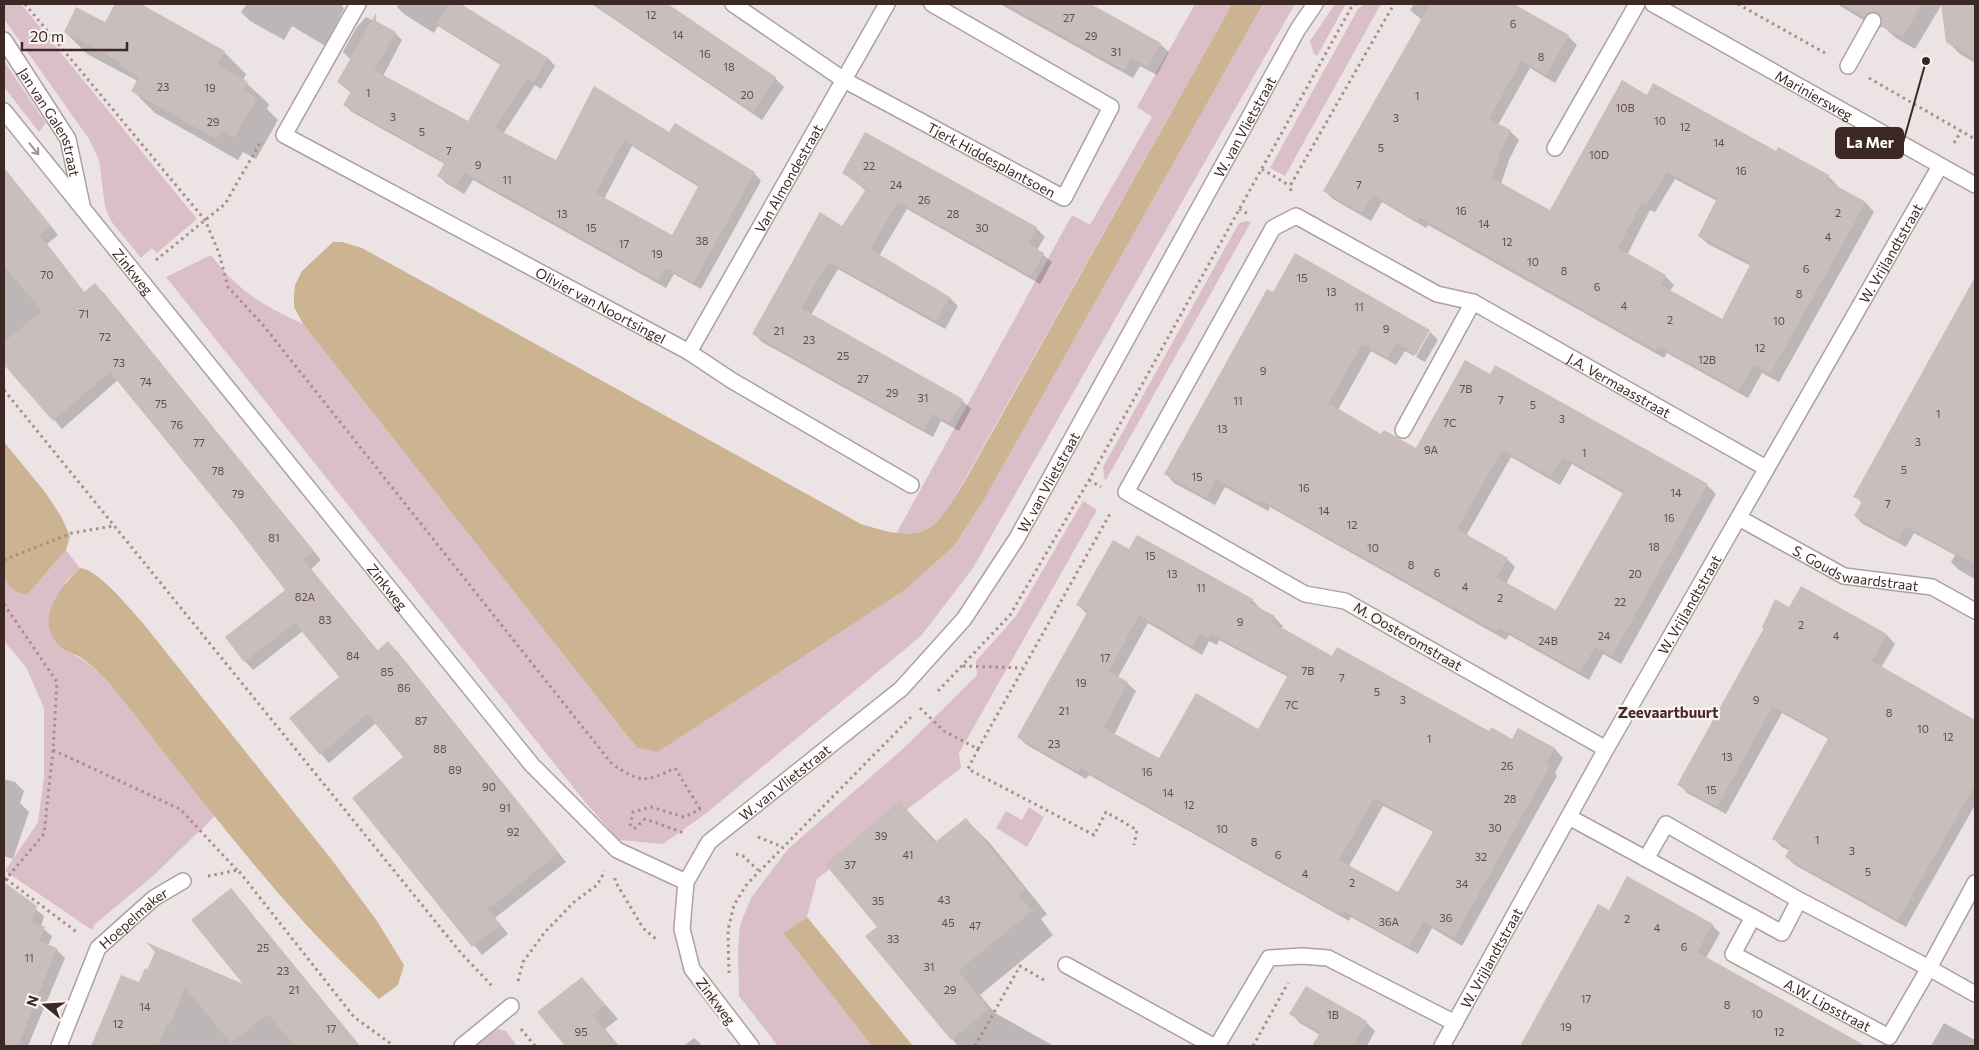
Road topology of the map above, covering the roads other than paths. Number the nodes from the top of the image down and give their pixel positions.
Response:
1 (358, 4) edge
2 (733, 4) edge
3 (887, 4) edge
4 (932, 4) edge
5 (1315, 4) edge
6 (1637, 4) edge
7 (1653, 4) edge
8 (1873, 21) tunnel mouth
9 (4, 40) edge
10 (1848, 66) dead end
11 (844, 80) junction
12 (4, 111) edge
13 (1555, 148) dead end
14 (1940, 166) junction
15 (1975, 185) edge
16 (83, 209) junction
17 (1473, 302) junction
18 (689, 352) junction
19 (1403, 430) dead end
20 (1766, 468) junction
21 (911, 485) dead end
22 (1126, 492) joint
23 (1738, 518) junction
24 (1975, 611) edge
25 (1606, 749) junction
26 (1569, 817) junction
27 (1646, 859) junction
28 (183, 881) road end
29 (686, 882) junction
30 (1975, 883) edge
31 (1799, 900) junction
32 (1754, 917) junction
33 (1066, 966) road end
34 (1928, 968) junction
35 (1975, 994) edge
36 (511, 1006) road end
37 (1455, 1023) junction
38 (60, 1046) edge
39 (462, 1046) edge
40 (750, 1046) edge
41 (1213, 1046) edge
42 (1217, 1046) edge
43 (1442, 1046) edge

1 - 18 street, Olivier van Noortsingel
2 - 11 street, Tjerk Hiddesplantsoen
3 - 11 street, Van Almondestraat
4 - 11 street, Tjerk Hiddesplantsoen
5 - 29 street, W. van Vlietstraat
6 - 13 street
7 - 14 street, Mariniersweg
8 - 10 street
9 - 16 street, Jan van Galenstraat
11 - 18 street, Van Almondestraat
12 -> 16 street, Zinkweg
14 - 15 street, Mariniersweg
14 - 20 street, W. Vrijlandtstraat
16 - 29 street, Zinkweg
17 - 19 street
17 - 20 street, J.A. Vermaasstraat
17 - 22 street, J.A. Vermaasstraat
18 - 21 street, Olivier van Noortsingel
20 - 23 street, W. Vrijlandtstraat
22 - 25 street, M. Oosteromstraat
23 - 24 street, S. Goudswaardstraat
23 - 25 street, W. Vrijlandtstraat
25 - 26 street, W. Vrijlandtstraat
26 - 27 street
26 - 37 street, W. Vrijlandtstraat
27 - 31 street
27 - 32 street
28 - 38 street, Hoepelmaker
29 - 40 street, Zinkweg
30 - 34 street, A.W. Lipsstraat
31 - 32 street
31 - 34 street
32 - 34 street, A.W. Lipsstraat
33 - 41 street
34 - 35 street
36 - 39 street
37 - 42 street
37 - 43 street, W. Vrijlandtstraat

